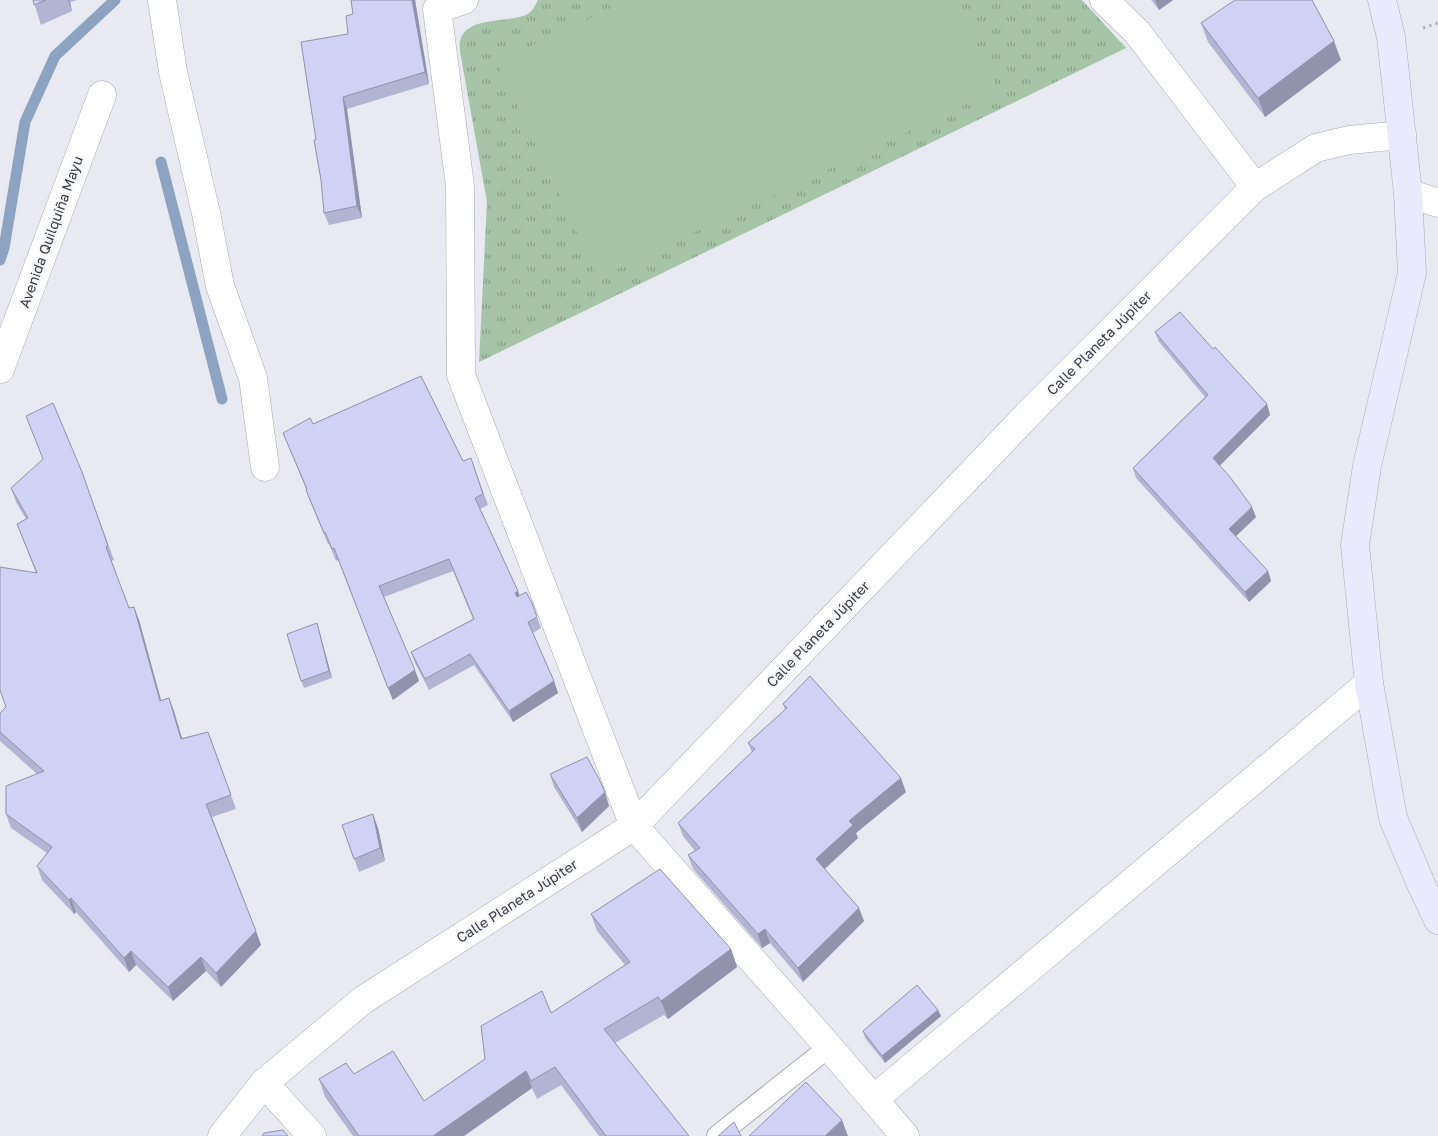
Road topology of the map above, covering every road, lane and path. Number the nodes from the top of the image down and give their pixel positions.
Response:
1 (162, 0) edge
2 (464, 0) edge
3 (1104, 0) edge
4 (1382, 0) edge
5 (102, 95) dead end
6 (1402, 135) junction
7 (1255, 187) junction
8 (1408, 193) junction
9 (1438, 203) edge
10 (0, 369) edge
11 (265, 467) dead end
12 (1369, 684) junction
13 (634, 826) junction
14 (1438, 920) edge
15 (830, 1047) junction
16 (264, 1083) junction
17 (874, 1099) junction
18 (222, 1136) edge
19 (312, 1136) edge
20 (717, 1136) edge
21 (905, 1136) edge

1 - 11 street
2 - 13 street
3 - 7 street
4 - 6 street
5 - 10 street, Avenida Quilquiña Mayu
6 - 7 street, Calle Planeta Júpiter
6 - 8 street
7 - 13 street, Calle Planeta Júpiter
8 - 9 street
8 - 12 street
12 - 14 street
12 - 17 street
13 - 15 street
13 - 16 street, Calle Planeta Júpiter
15 - 17 street
15 - 20 lane
16 - 18 street, Calle Planeta Júpiter
16 - 19 street
17 - 21 street

